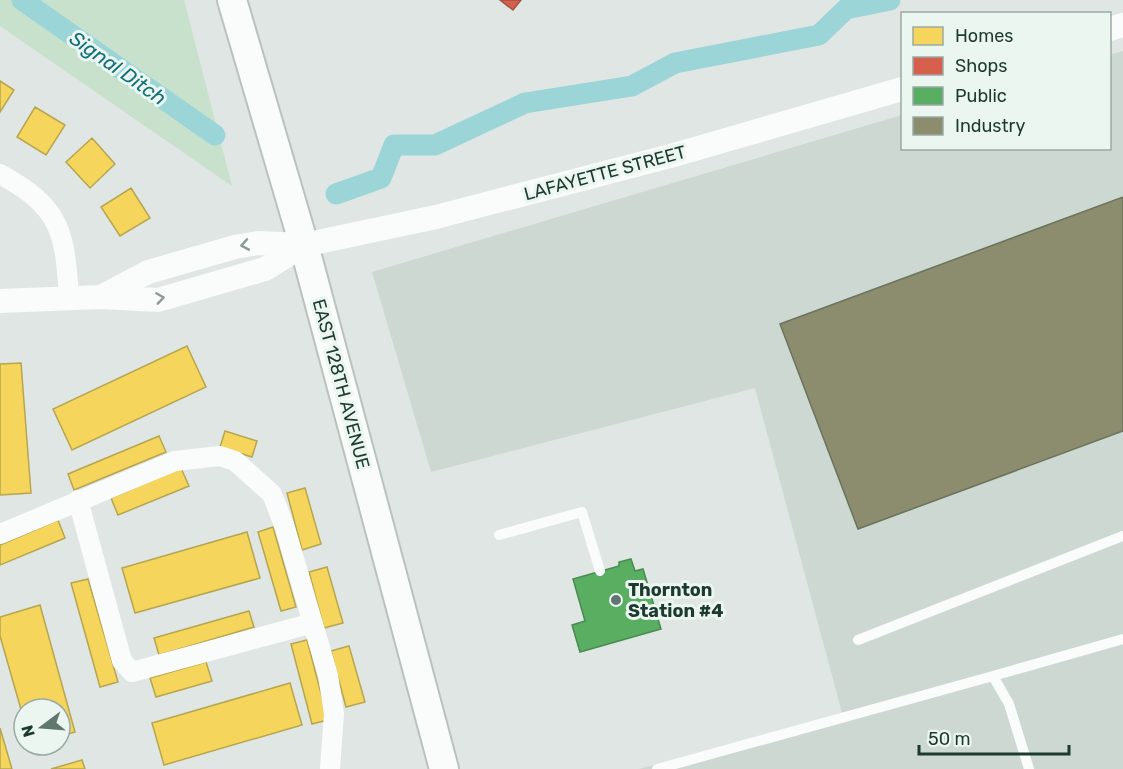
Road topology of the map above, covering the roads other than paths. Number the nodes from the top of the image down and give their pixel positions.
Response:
1 (232, 0) edge
2 (901, 90) edge
3 (0, 174) edge
4 (304, 245) junction
5 (69, 300) junction
6 (0, 301) edge
7 (78, 500) junction
8 (0, 534) edge
9 (499, 536) dead end
10 (1123, 536) edge
11 (600, 571) dead end
12 (313, 623) junction
13 (1123, 639) edge
14 (858, 640) dead end
15 (993, 676) junction
16 (330, 769) edge
17 (444, 769) edge
18 (657, 769) edge
19 (1029, 769) edge

1 - 4 main road, EAST 128TH AVENUE
2 - 4 street, LAFAYETTE STREET
3 - 5 street
4 - 5 street, LAFAYETTE STREET
4 - 17 main road, EAST 128TH AVENUE
5 - 6 street, LAFAYETTE STREET
7 - 8 street
7 - 12 street
7 - 12 street
9 - 11 lane
10 - 14 lane
12 - 16 street
13 - 15 lane
15 - 18 lane
15 - 19 lane

